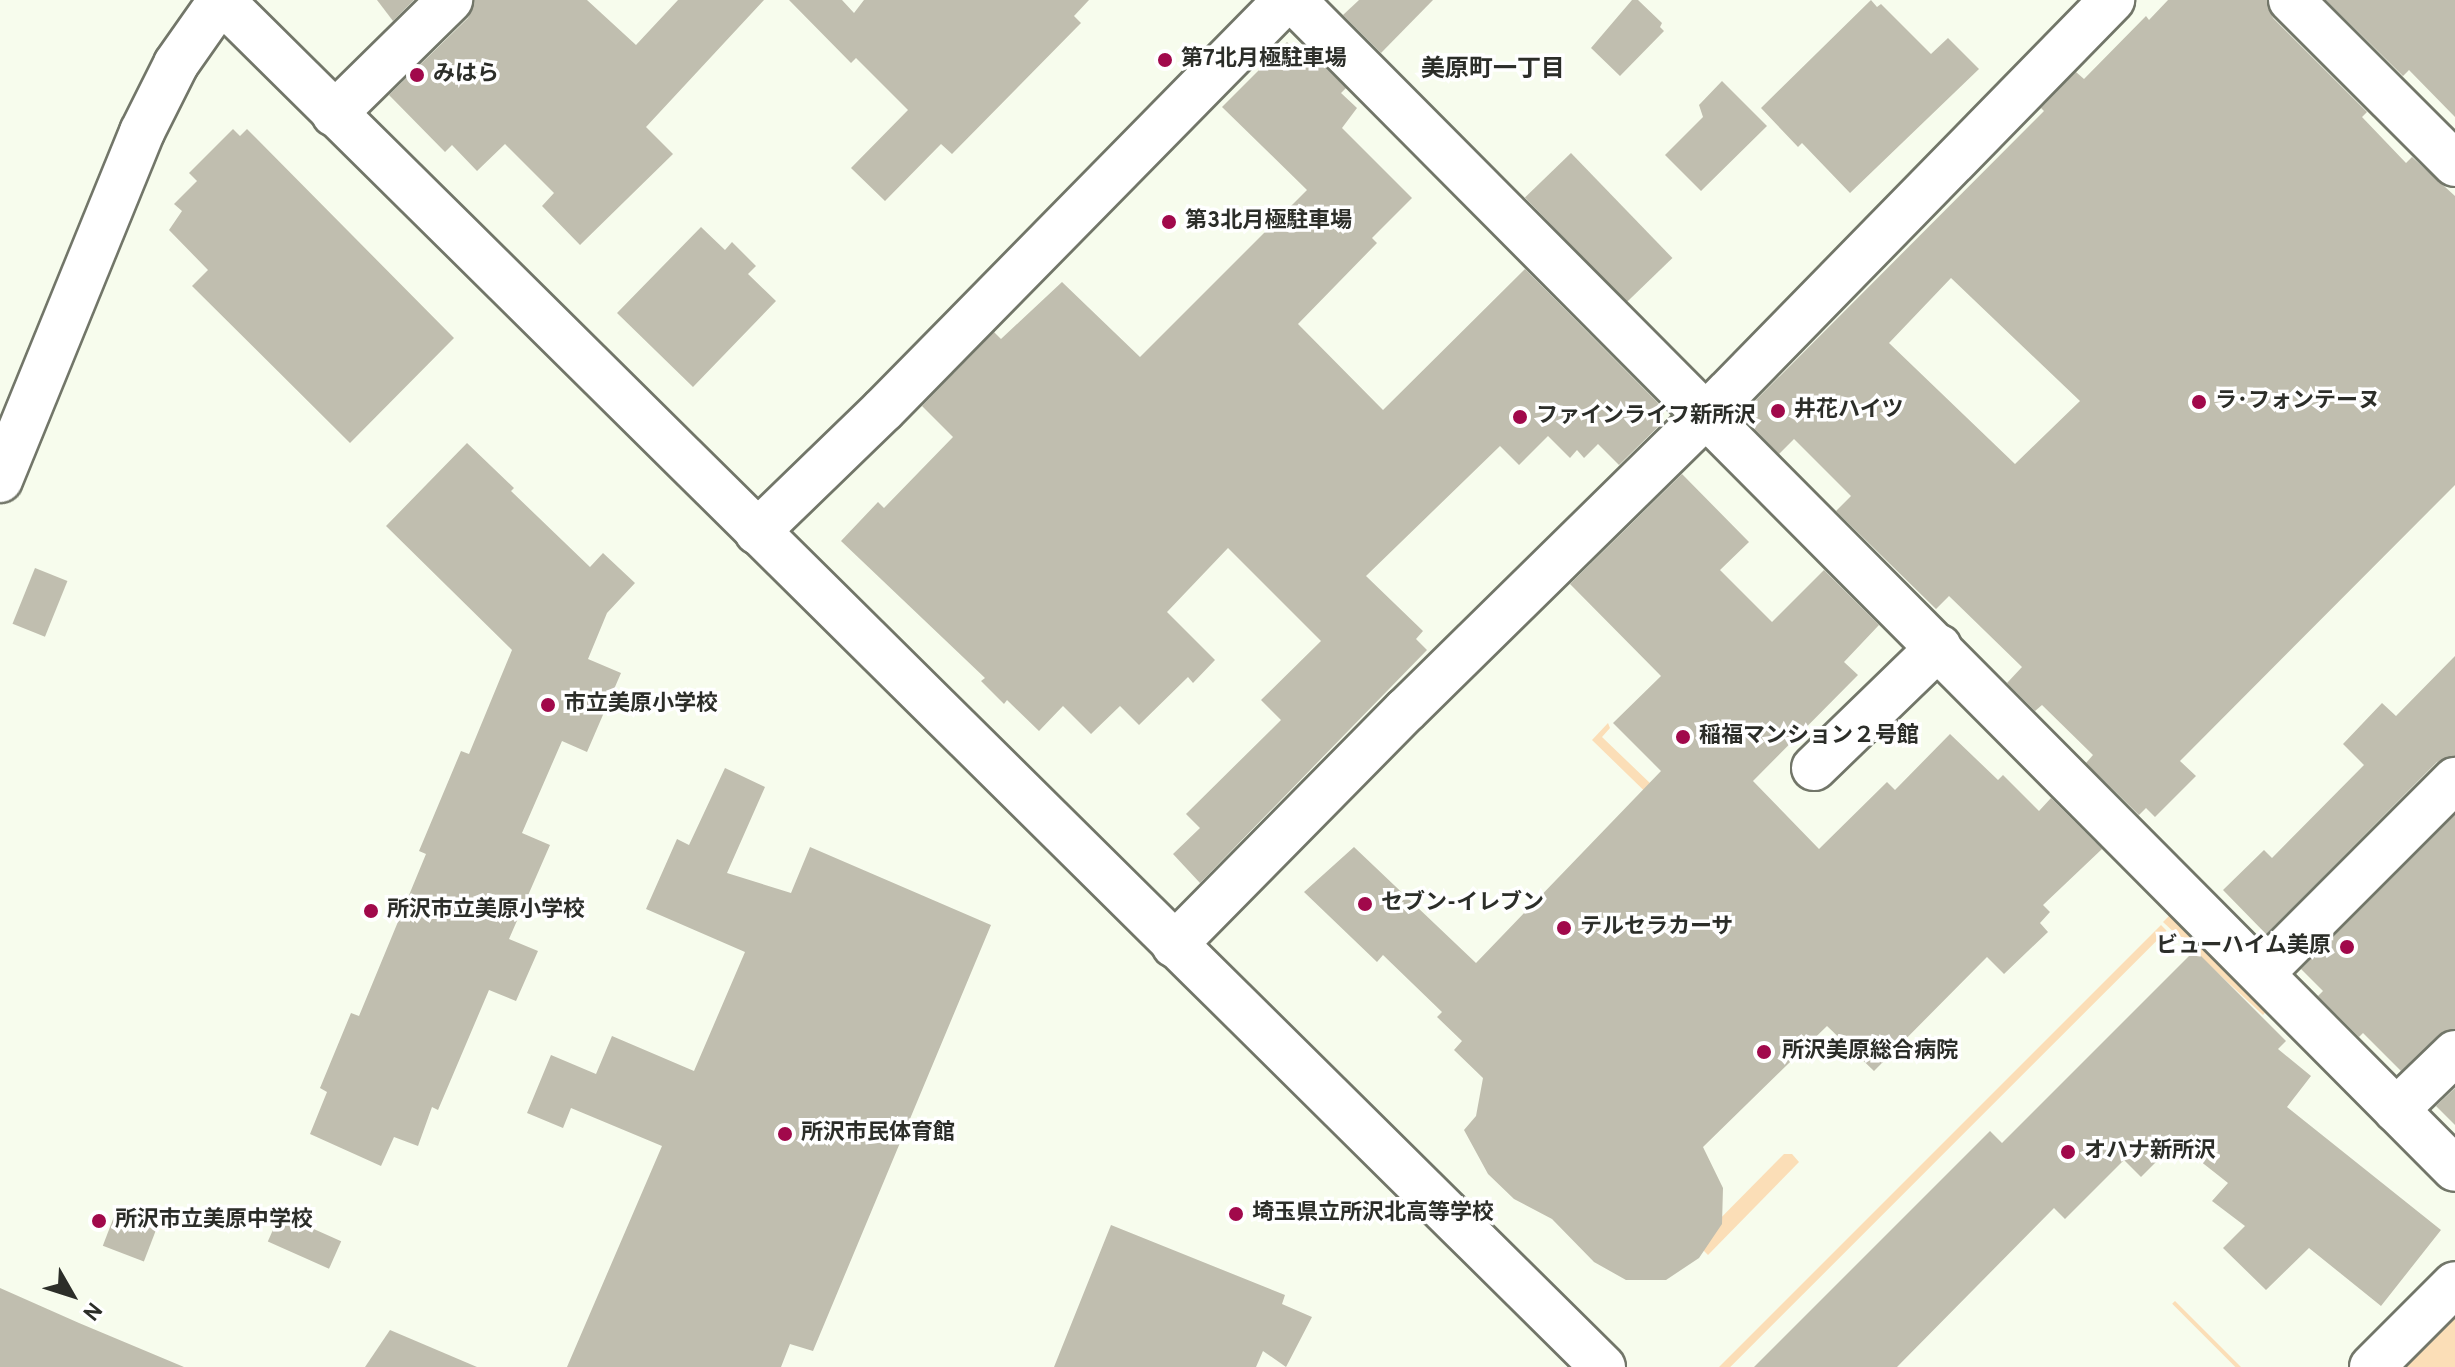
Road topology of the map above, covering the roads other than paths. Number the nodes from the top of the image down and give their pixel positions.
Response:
1 (221, 0) edge
2 (450, 0) edge
3 (1286, 0) edge
4 (1293, 0) edge
5 (2112, 0) edge
6 (2291, 0) edge
7 (334, 114) junction
8 (2455, 164) edge
9 (1706, 415) junction
10 (0, 480) edge
11 (757, 532) junction
12 (1939, 647) junction
13 (1814, 768) dead end
14 (2455, 780) edge
15 (1174, 945) junction
16 (2263, 972) junction
17 (2455, 1053) edge
18 (2396, 1110) junction
19 (2455, 1169) edge
20 (2455, 1284) edge
21 (1603, 1367) edge
22 (2372, 1367) edge

1 - 7 street
1 - 10 street
2 - 7 street
3 - 11 street
4 - 9 street
5 - 9 street
6 - 8 street
7 - 11 street
9 - 12 street
9 - 15 street
11 - 15 street
12 - 13 street
12 - 16 street
14 - 16 street
15 - 21 street
16 - 18 street
17 - 18 street
18 - 19 street
20 - 22 street

